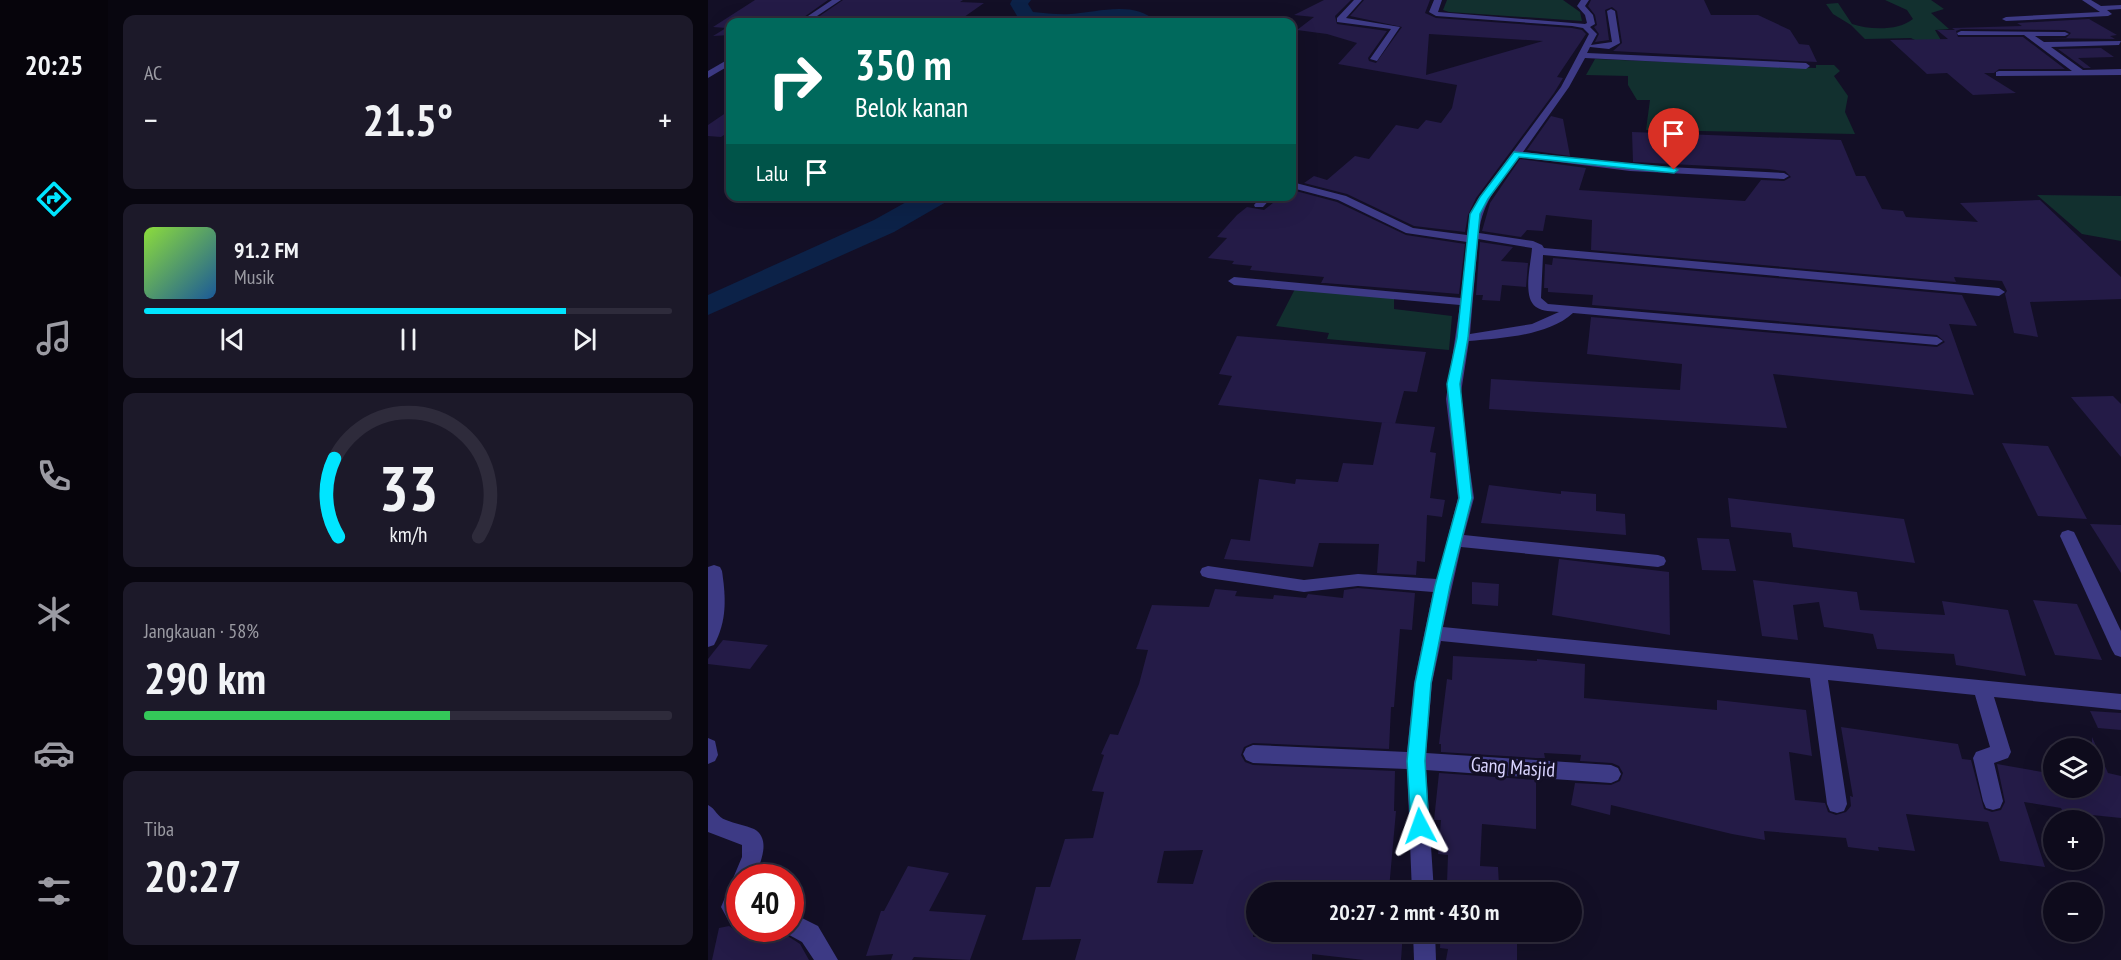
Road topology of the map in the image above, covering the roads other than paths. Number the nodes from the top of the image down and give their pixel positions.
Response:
1 (837, 0) edge
2 (1358, 0) edge
3 (1438, 0) edge
4 (1585, 0) edge
5 (2086, 0) edge
6 (2121, 7) edge
7 (1611, 11) dead end
8 (2105, 11) junction
9 (2117, 17) dead end
10 (809, 18) edge
11 (2006, 19) dead end
12 (1585, 26) junction
13 (1960, 33) dead end
14 (2026, 33) junction
15 (2065, 34) dead end
16 (2119, 43) dead end
17 (2042, 45) junction
18 (1586, 50) junction
19 (1374, 59) dead end
20 (726, 64) edge
21 (1806, 66) dead end
22 (2121, 72) edge
23 (2081, 73) junction
24 (1999, 74) dead end
25 (708, 75) edge
26 (1517, 154) junction
27 (1784, 176) dead end
28 (1296, 185) edge
29 (1262, 201) edge
30 (1258, 205) dead end
31 (1473, 237) junction
32 (1538, 251) junction
33 (1234, 281) dead end
34 (1999, 292) dead end
35 (1467, 302) junction
36 (1570, 309) junction
37 (1463, 338) junction
38 (1937, 341) dead end
39 (2068, 536) dead end
40 (1454, 540) junction
41 (1658, 561) dead end
42 (714, 571) dead end
43 (1208, 572) dead end
44 (1443, 586) junction
45 (1435, 633) junction
46 (708, 640) edge
47 (2121, 650) edge
48 (1818, 673) junction
49 (1982, 689) junction
50 (2121, 702) edge
51 (708, 747) edge
52 (1253, 754) dead end
53 (708, 755) edge
54 (1416, 761) junction
55 (1611, 774) dead end
56 (1993, 801) dead end
57 (1837, 804) dead end
58 (708, 815) edge
59 (749, 864) edge
60 (1423, 882) edge
61 (804, 931) edge
62 (1425, 942) edge
63 (827, 960) edge
64 (1425, 960) edge

1 - 10 street
2 - 19 street
3 - 12 street
4 - 12 street
5 - 8 street
6 - 8 street
7 - 18 street
8 - 9 street
8 - 11 street
12 - 18 street
13 - 14 street
14 - 15 street
14 - 17 street
16 - 17 street
17 - 23 street
18 - 21 street
18 - 26 street
20 - 25 street
22 - 23 street
23 - 24 street
26 - 27 street
26 - 31 street
28 - 31 street
29 - 30 street
31 - 32 street
31 - 35 street
32 - 34 street
32 - 36 street
33 - 35 street
35 - 37 street
36 - 37 street
36 - 38 street
37 - 40 street
39 - 47 street
40 - 41 street
40 - 44 street
42 - 46 street
43 - 44 street
44 - 45 street
45 - 48 street
45 - 54 street
48 - 49 street
48 - 57 street
49 - 50 street
49 - 56 street
51 - 53 street
52 - 54 street, Gang Masjid
54 - 55 street, Gang Masjid
54 - 60 street
58 - 59 street
61 - 63 street
62 - 64 street

